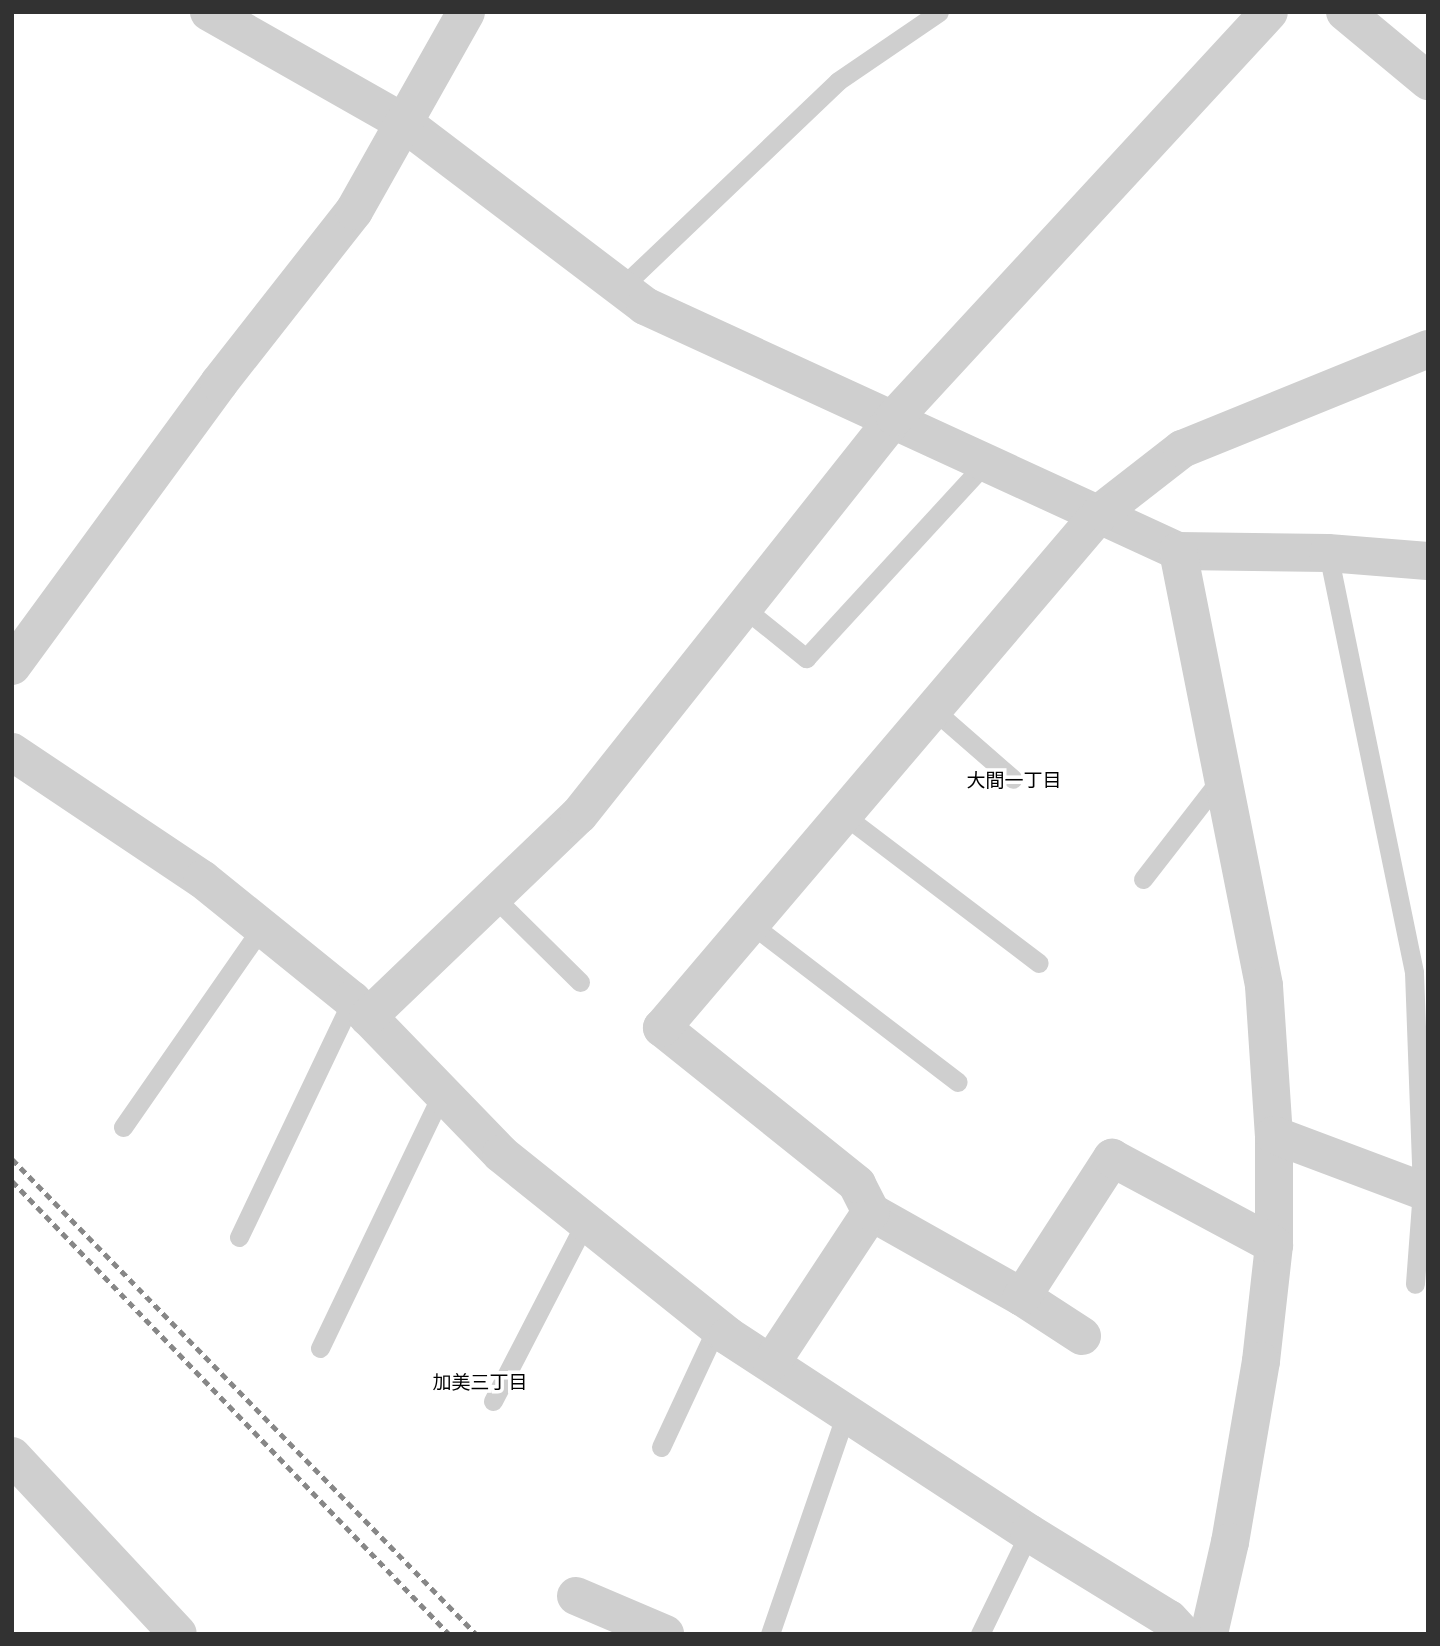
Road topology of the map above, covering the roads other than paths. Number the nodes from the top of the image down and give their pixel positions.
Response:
1 (209, 12) edge
2 (466, 12) edge
3 (939, 12) edge
4 (1269, 12) edge
5 (1345, 12) edge
6 (1428, 81) edge
7 (404, 123) junction
8 (621, 287) junction
9 (1428, 349) edge
10 (895, 417) junction
11 (986, 462) junction
12 (1101, 512) junction
13 (1178, 551) junction
14 (1328, 553) junction
15 (1428, 561) edge
16 (744, 608) junction
17 (12, 666) edge
18 (935, 711) junction
19 (12, 751) edge
20 (1223, 776) junction
21 (1013, 779) dead end
22 (845, 816) junction
23 (1143, 879) dead end
24 (494, 897) junction
25 (751, 924) junction
26 (262, 927) junction
27 (1039, 962) dead end
28 (580, 982) dead end
29 (360, 1008) junction
30 (958, 1082) dead end
31 (442, 1093) junction
32 (123, 1127) dead end
33 (1274, 1135) junction
34 (1425, 1192) edge
35 (871, 1212) junction
36 (584, 1225) junction
37 (239, 1237) dead end
38 (1274, 1245) junction
39 (1415, 1284) dead end
40 (1022, 1297) junction
41 (717, 1327) junction
42 (1082, 1335) dead end
43 (320, 1348) dead end
44 (772, 1362) junction
45 (493, 1401) dead end
46 (846, 1413) junction
47 (661, 1447) dead end
48 (12, 1456) edge
49 (1029, 1533) junction
50 (576, 1596) dead end
51 (1172, 1629) edge
52 (178, 1634) edge
53 (665, 1634) edge
54 (770, 1634) edge
55 (980, 1634) edge
56 (1209, 1634) edge

1 - 7 street
2 - 7 street
3 - 8 lane
4 - 10 street
5 - 6 street
7 - 8 street
7 - 17 street
8 - 10 street
9 - 12 street
10 - 11 street
10 - 16 street
11 - 12 street
11 - 16 lane
12 - 13 street
12 - 18 street
13 - 14 street
13 - 20 street
14 - 15 street
14 - 34 lane
16 - 24 street
18 - 21 lane
18 - 22 street
19 - 26 street
20 - 23 lane
20 - 33 street
22 - 25 street
22 - 27 lane
24 - 28 lane
24 - 29 street
25 - 30 lane
25 - 35 street
26 - 29 street
26 - 32 lane
29 - 31 street
29 - 37 lane
31 - 36 street
31 - 43 lane
33 - 34 street
33 - 38 street
34 - 39 lane
35 - 40 street
35 - 44 street
36 - 41 street
36 - 45 lane
38 - 40 street
38 - 56 street
40 - 42 street
41 - 44 street
41 - 47 lane
44 - 46 street
46 - 49 street
46 - 54 lane
48 - 52 street
49 - 51 street
49 - 55 lane
50 - 53 street

